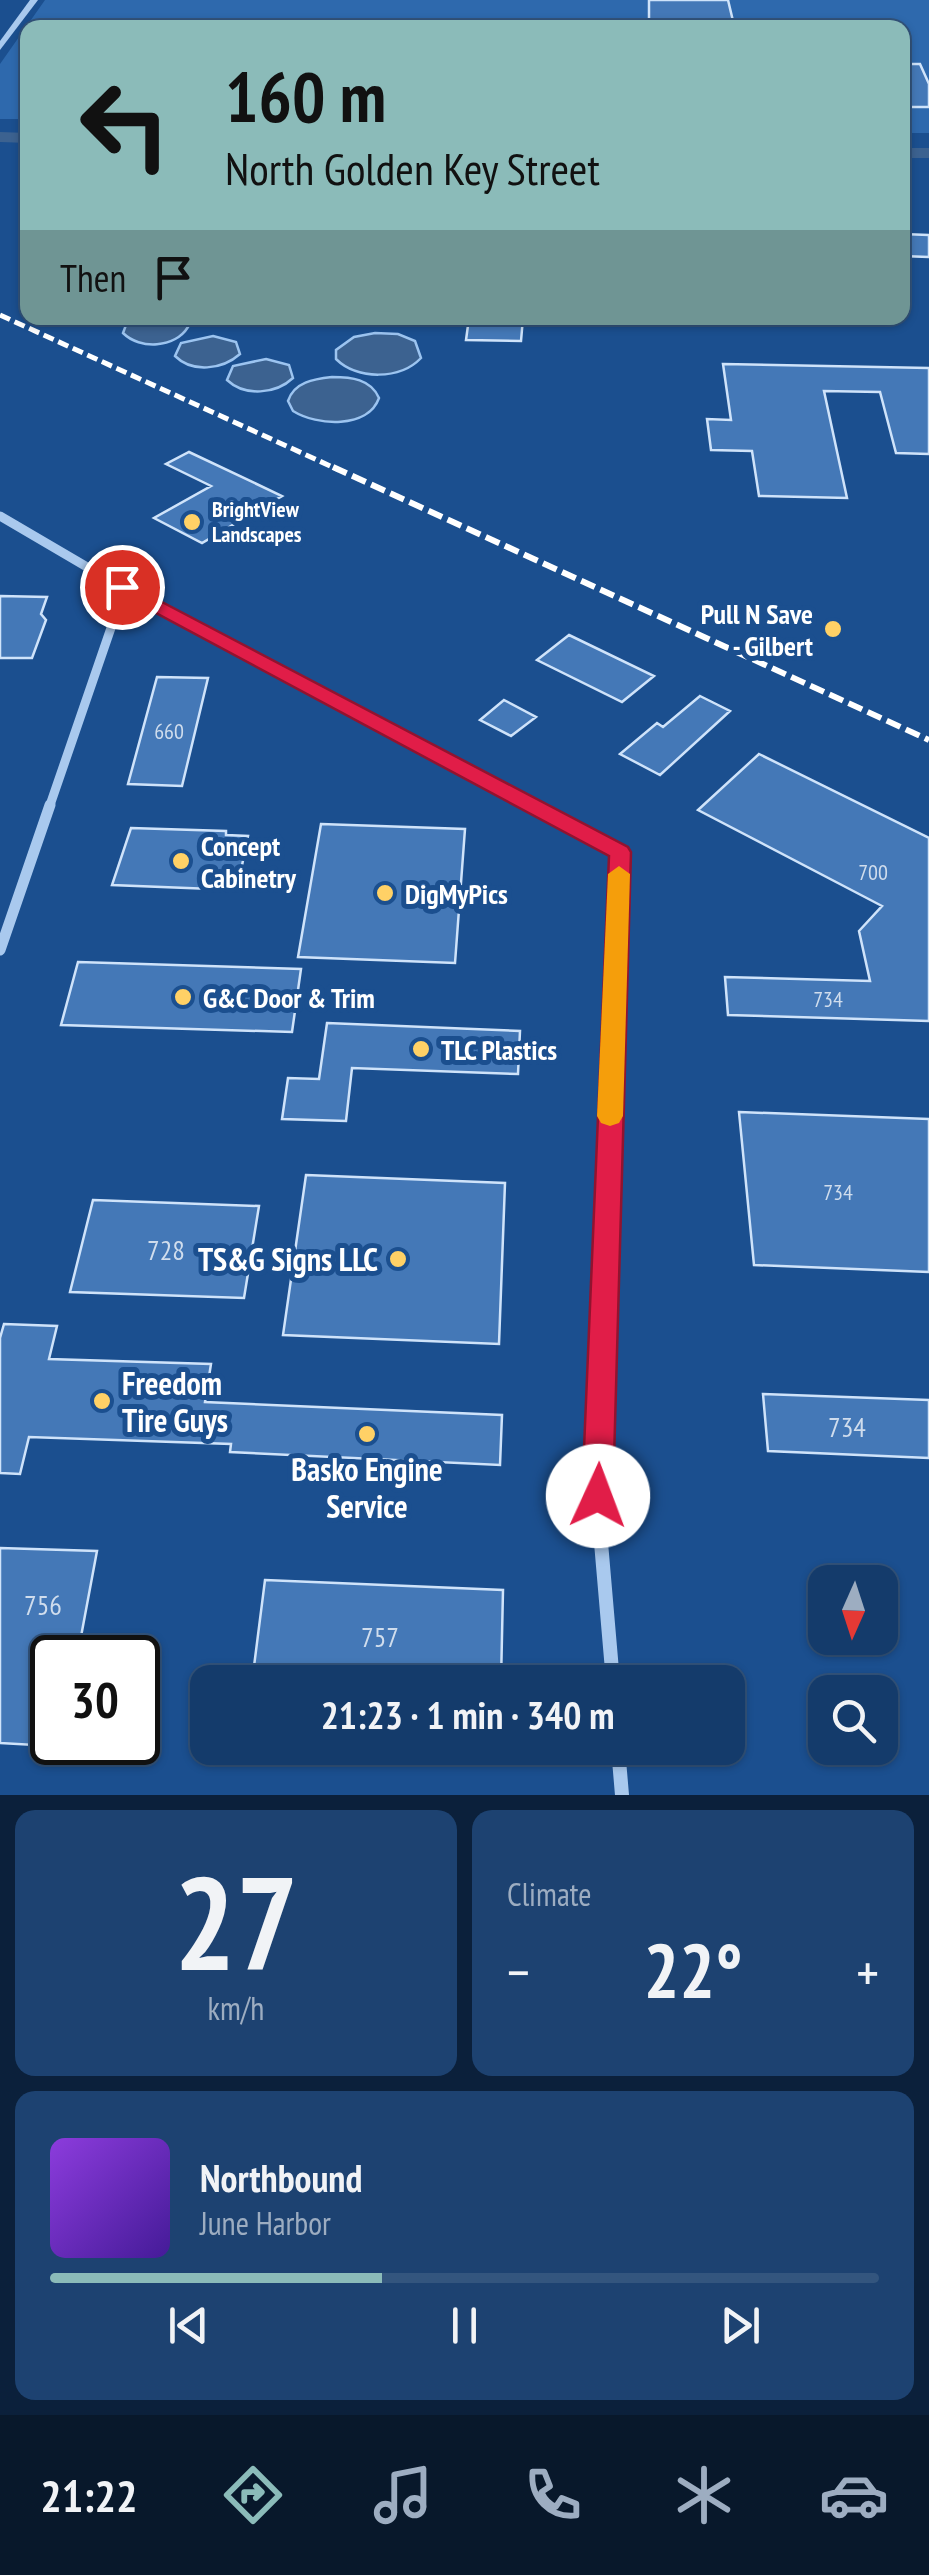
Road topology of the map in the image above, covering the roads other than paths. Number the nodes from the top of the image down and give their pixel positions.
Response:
1 (34, 0) edge
2 (0, 47) edge
3 (0, 516) edge
4 (102, 575) junction
5 (145, 600) junction
6 (112, 625) junction
7 (0, 950) edge
8 (612, 1665) edge
9 (619, 1765) edge
10 (622, 1795) edge

1 - 2 street
3 - 4 street
4 - 5 street
4 - 6 street
5 - 6 street
5 - 8 street
6 - 7 street
9 - 10 street

